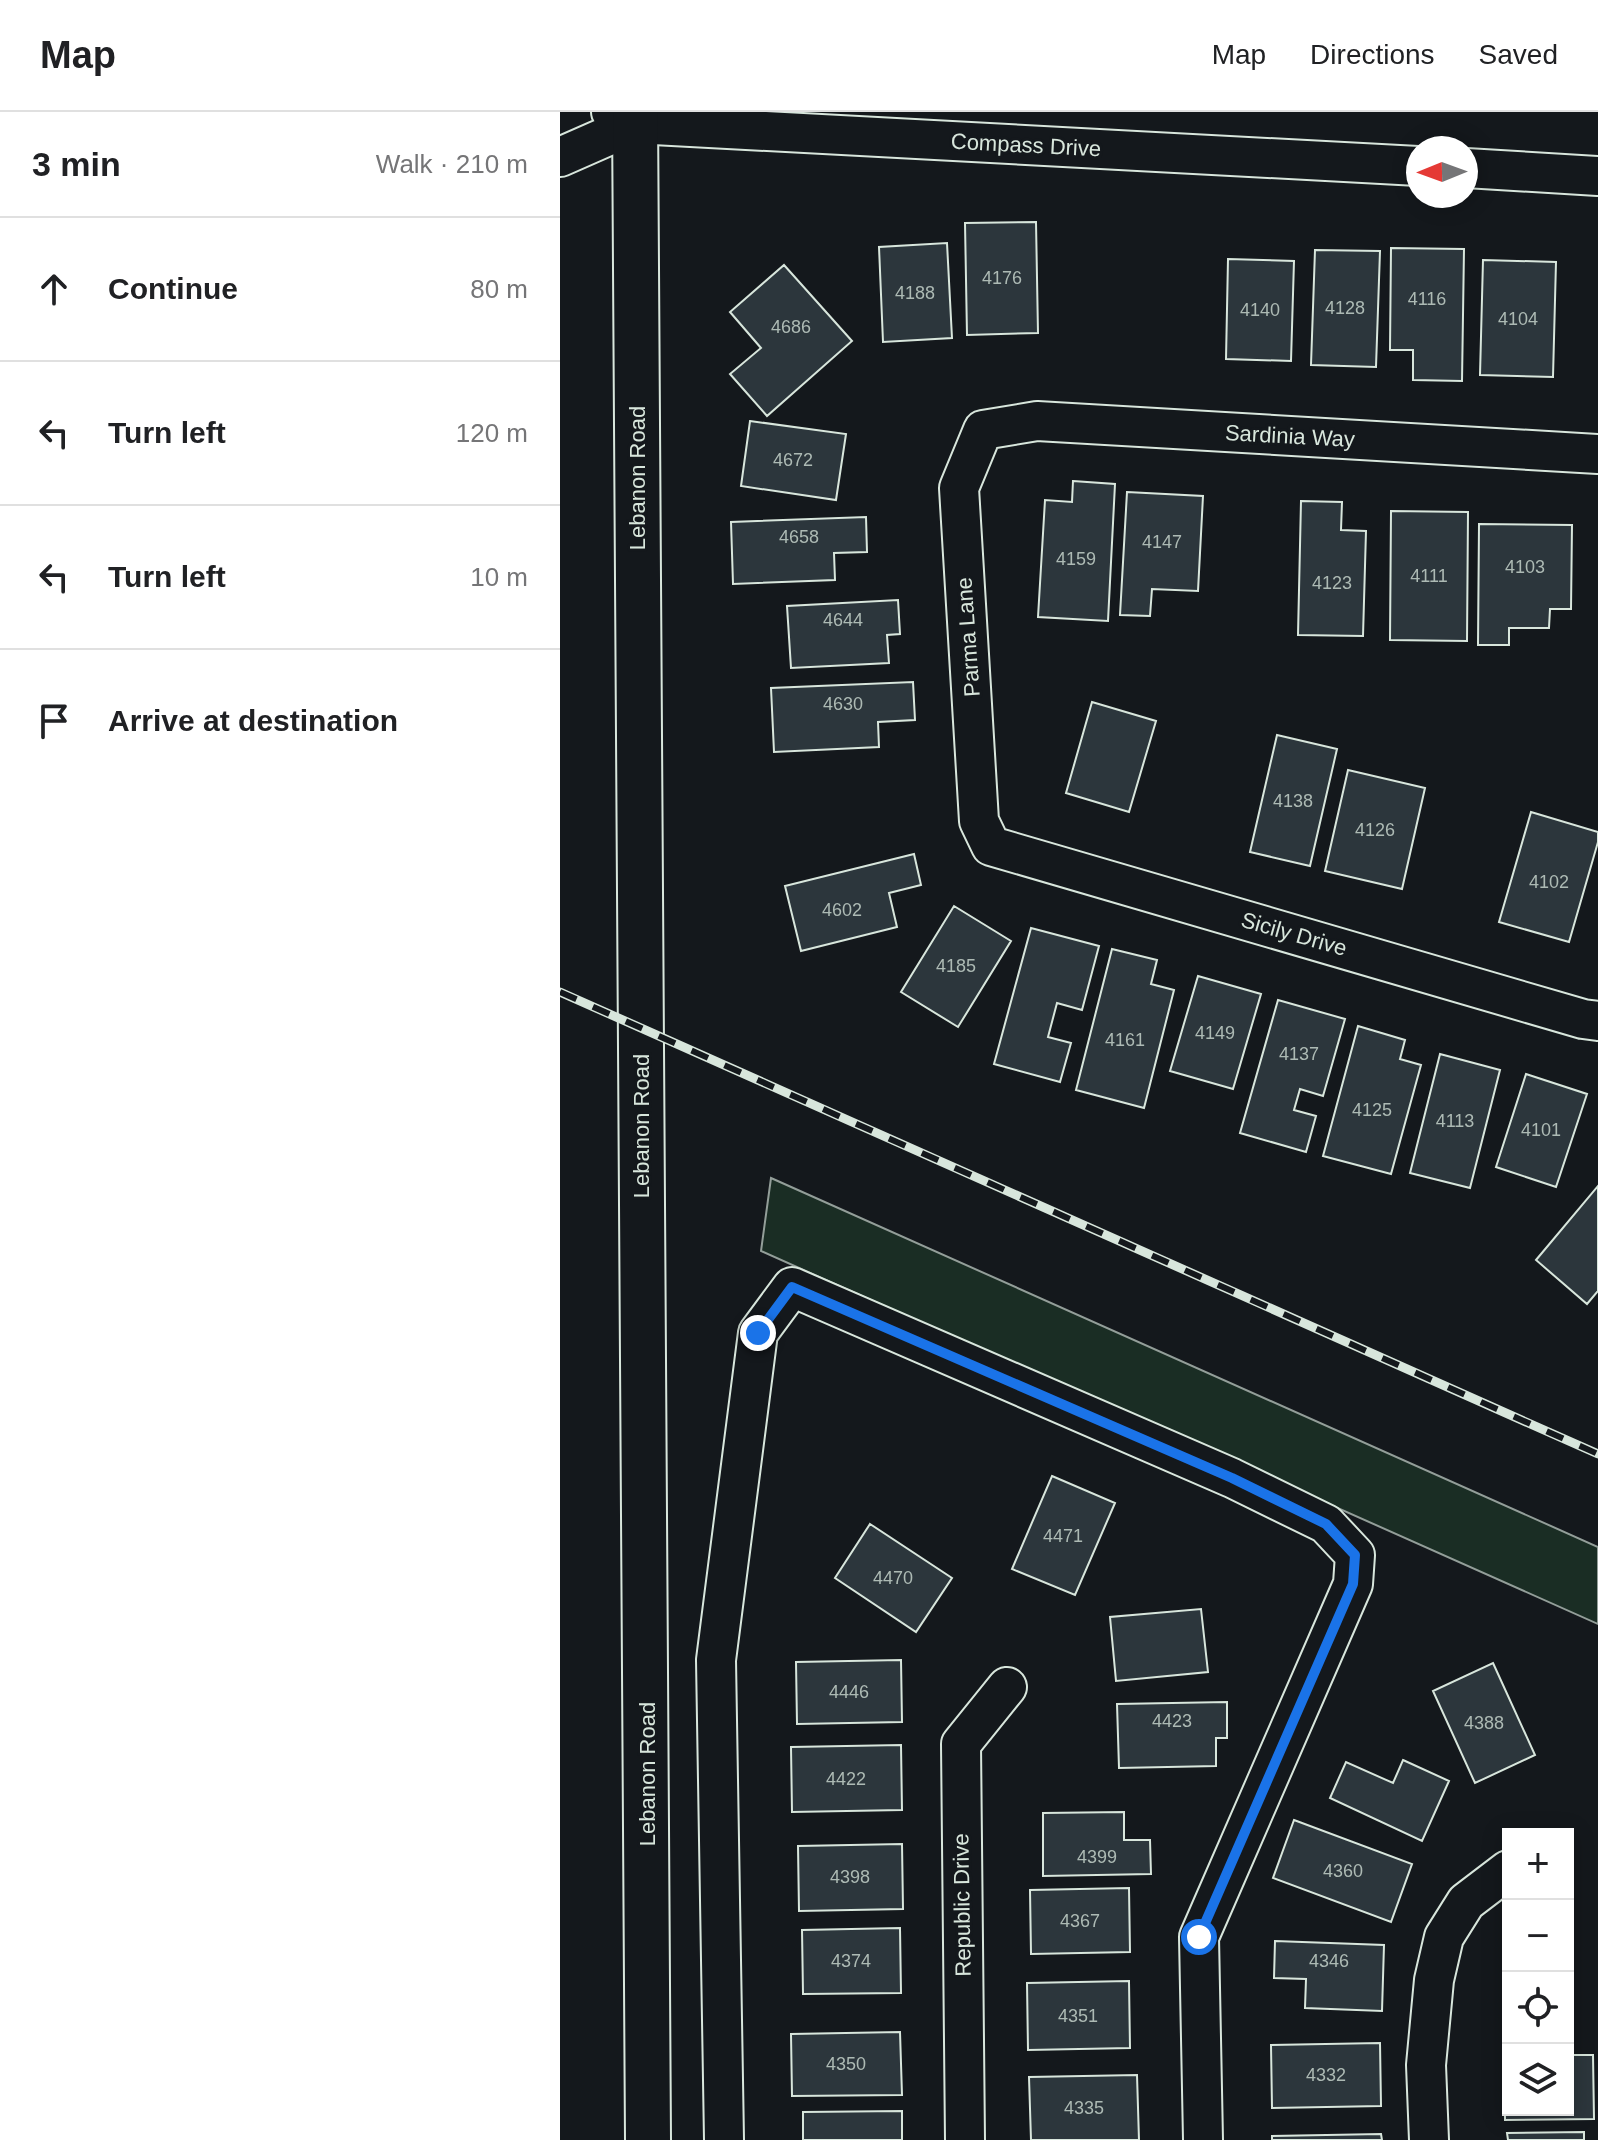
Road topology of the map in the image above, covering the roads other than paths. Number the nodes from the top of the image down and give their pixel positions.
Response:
1 (627, 116) edge
2 (560, 157) edge
3 (1406, 165) edge
4 (1478, 169) edge
5 (1598, 176) edge
6 (983, 430) joint
7 (1598, 454) edge
8 (991, 846) joint
9 (1598, 1021) edge
10 (1007, 1687) dead end
11 (1502, 1875) edge
12 (648, 2140) edge
13 (724, 2140) edge
14 (965, 2140) edge
15 (1203, 2140) edge
16 (1429, 2140) edge

1 - 2 street, Compass Drive
1 - 3 street, Compass Drive
1 - 12 main road, Lebanon Road
4 - 5 street
6 - 7 street, Sardinia Way
6 - 8 street, Parma Lane
8 - 9 street, Sicily Drive
10 - 14 street, Republic Drive
11 - 16 street
13 - 15 street

